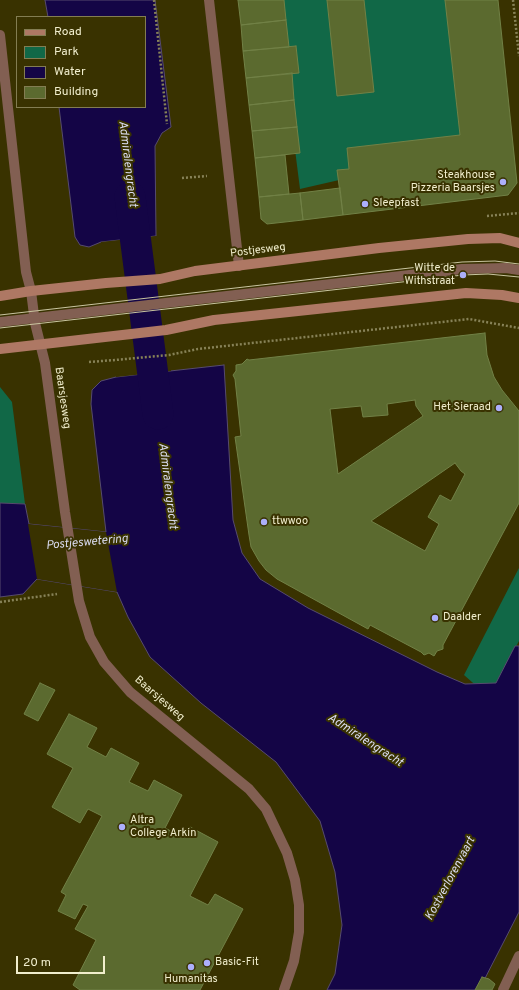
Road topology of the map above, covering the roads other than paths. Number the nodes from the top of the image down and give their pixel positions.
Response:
1 (209, 0) edge
2 (0, 35) edge
3 (519, 243) edge
4 (238, 266) junction
5 (519, 270) edge
6 (32, 291) junction
7 (0, 296) edge
8 (519, 298) edge
9 (35, 321) junction
10 (0, 322) edge
11 (41, 345) junction
12 (0, 349) edge
13 (519, 956) edge
14 (284, 990) edge
15 (503, 990) edge

1 - 4 street
2 - 6 street
3 - 4 street, Postjesweg
4 - 6 street, Postjesweg
5 - 9 street
6 - 7 street, Postjesweg
6 - 9 street
8 - 11 street
9 - 10 street
9 - 11 street, Baarsjesweg
11 - 12 street
11 - 14 street, Baarsjesweg
13 - 15 street

